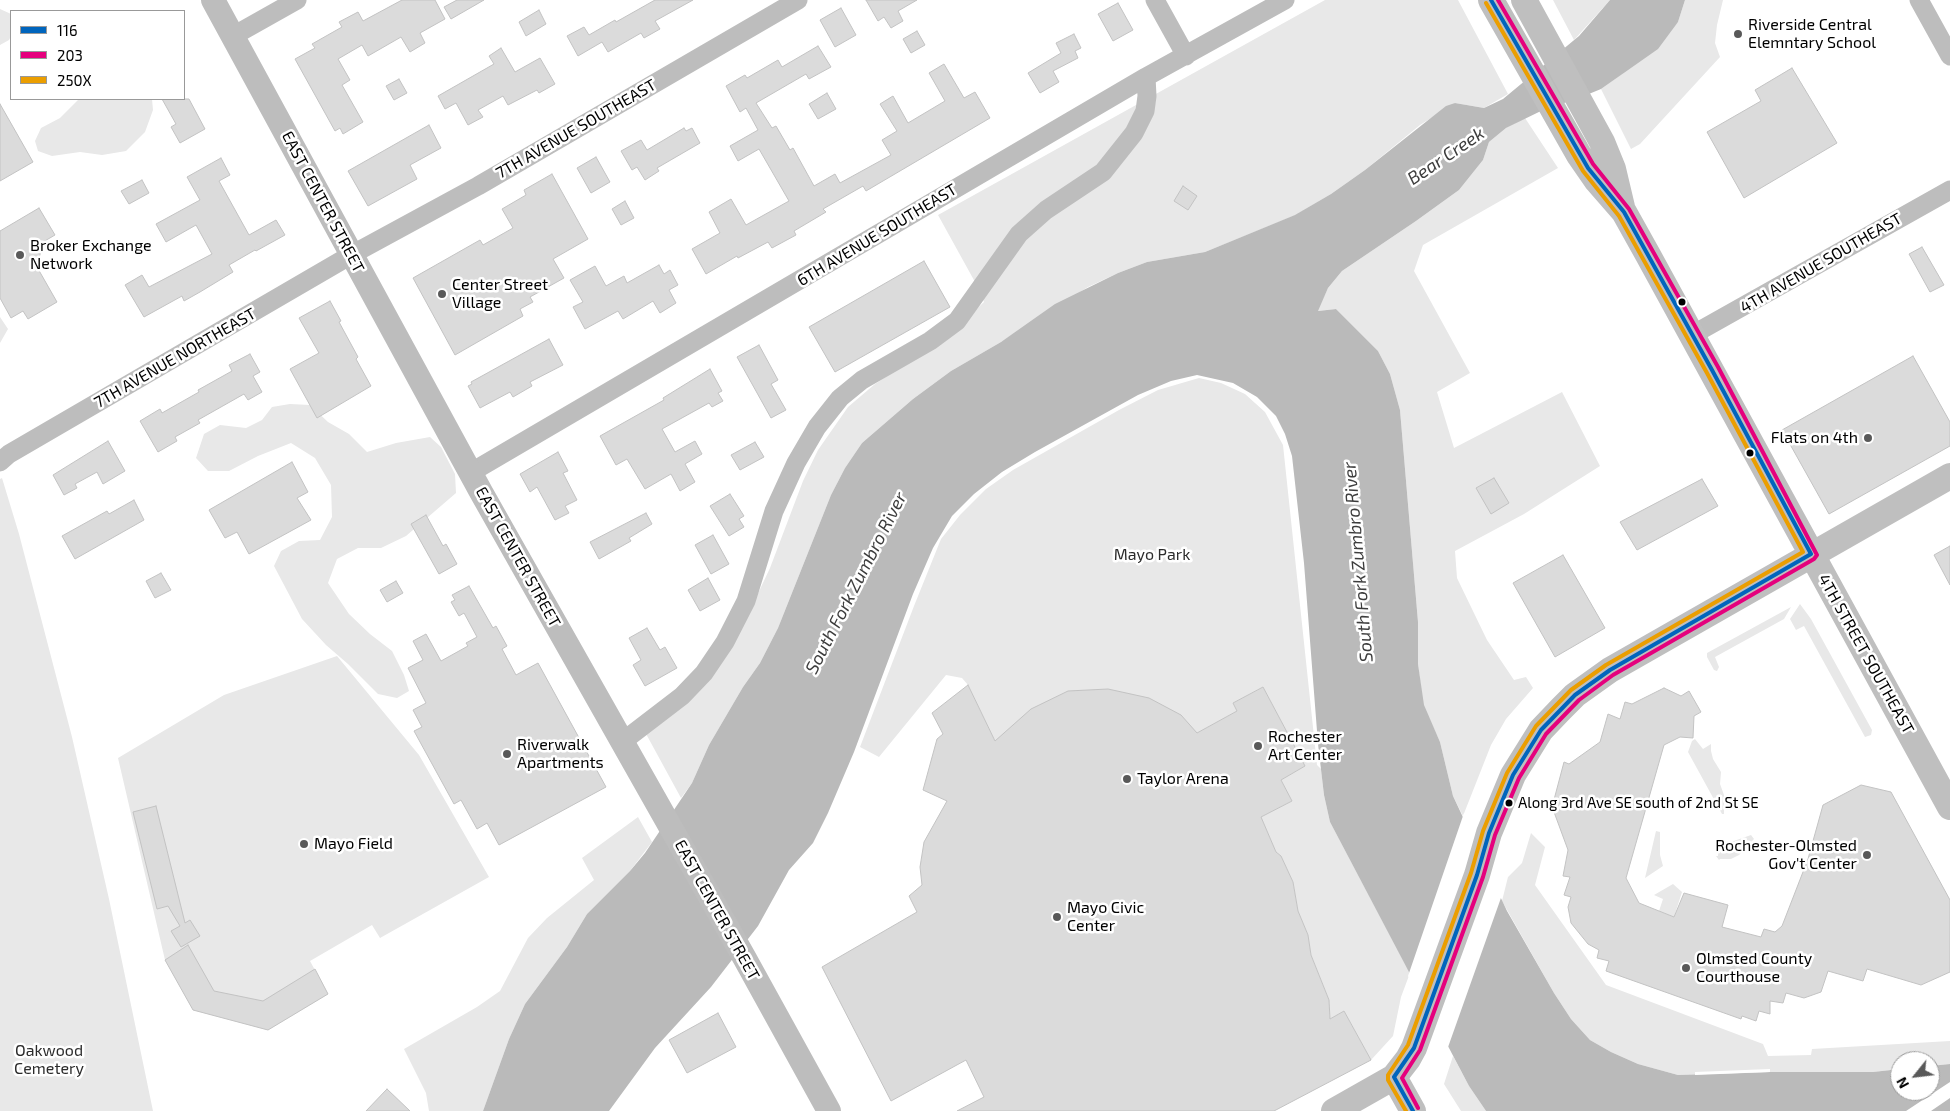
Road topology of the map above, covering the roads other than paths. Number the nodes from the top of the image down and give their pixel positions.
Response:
1 (213, 0) edge
2 (297, 0) edge
3 (798, 0) edge
4 (1154, 0) edge
5 (1285, 0) edge
6 (1491, 0) edge
7 (1918, 0) edge
8 (1529, 8) edge
9 (233, 36) junction
10 (1186, 56) junction
11 (1950, 56) edge
12 (1146, 77) junction
13 (1950, 190) edge
14 (1624, 212) junction
15 (351, 255) junction
16 (1692, 335) junction
17 (0, 462) edge
18 (470, 473) junction
19 (1950, 476) edge
20 (1811, 554) junction
21 (622, 742) junction
22 (1950, 807) edge
23 (1394, 1077) junction
24 (828, 1111) edge
25 (1334, 1111) edge
26 (1413, 1111) edge

1 - 9 street, EAST CENTER STREET
2 - 9 street
3 - 15 street, 7TH AVENUE SOUTHEAST
4 - 10 street
5 - 10 street, 6TH AVENUE SOUTHEAST
6 - 14 main road, 4TH STREET SOUTHEAST
7 - 11 street
8 - 14 main road, 4TH STREET SOUTHEAST
9 - 15 street, EAST CENTER STREET
10 - 12 street, 6TH AVENUE SOUTHEAST
12 - 18 street, 6TH AVENUE SOUTHEAST
12 - 21 street
13 - 16 street, 4TH AVENUE SOUTHEAST
14 - 16 main road, 4TH STREET SOUTHEAST
15 - 17 street, 7TH AVENUE NORTHEAST
15 - 18 street, EAST CENTER STREET
16 - 20 main road, 4TH STREET SOUTHEAST
18 - 21 street, EAST CENTER STREET
19 - 20 main road
20 - 22 main road, 4TH STREET SOUTHEAST
20 - 23 main road
21 - 24 street, EAST CENTER STREET
23 - 25 main road
23 - 26 main road

